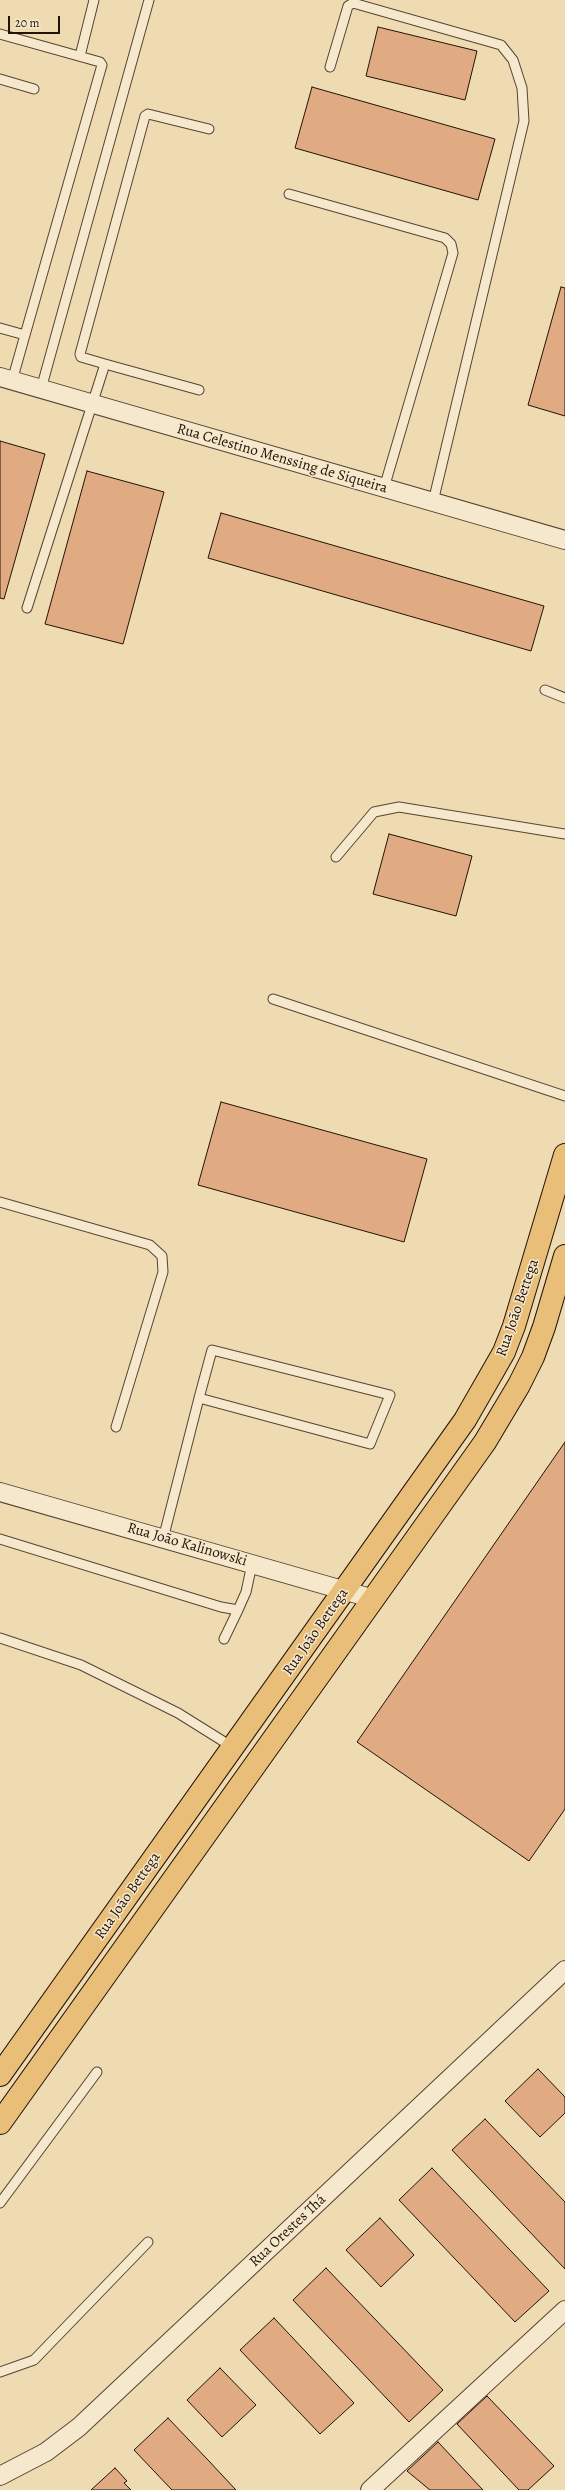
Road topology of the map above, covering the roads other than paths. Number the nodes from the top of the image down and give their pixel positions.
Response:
1 (94, 0) edge
2 (148, 0) edge
3 (0, 34) edge
4 (80, 56) junction
5 (330, 67) dead end
6 (0, 79) edge
7 (34, 89) dead end
8 (209, 129) dead end
9 (290, 194) dead end
10 (0, 328) edge
11 (25, 335) junction
12 (105, 364) junction
13 (6, 379) edge
14 (41, 389) junction
15 (199, 390) dead end
16 (91, 404) junction
17 (384, 488) junction
18 (433, 502) junction
19 (565, 540) edge
20 (27, 608) dead end
21 (545, 690) dead end
22 (565, 698) edge
23 (565, 834) edge
24 (336, 857) dead end
25 (273, 999) dead end
26 (565, 1096) edge
27 (565, 1155) edge
28 (0, 1202) edge
29 (565, 1256) edge
30 (199, 1398) junction
31 (116, 1427) dead end
32 (0, 1492) edge
33 (0, 1539) edge
34 (163, 1539) junction
35 (252, 1564) junction
36 (345, 1591) junction
37 (374, 1599) junction
38 (238, 1610) junction
39 (0, 1638) edge
40 (224, 1639) dead end
41 (234, 1748) junction
42 (565, 1970) edge
43 (98, 2072) dead end
44 (0, 2075) edge
45 (0, 2123) edge
46 (0, 2203) edge
47 (148, 2242) dead end
48 (565, 2310) edge
49 (0, 2372) edge
50 (0, 2476) edge
51 (370, 2490) edge

1 - 4 lane
2 - 14 lane
3 - 4 lane
4 - 11 lane
5 - 18 lane
6 - 7 lane
8 - 12 lane
9 - 17 lane
10 - 11 lane
11 - 13 lane
12 - 15 lane
12 - 16 lane
13 - 14 street, Rua Celestino Menssing de Siqueira
14 - 16 street, Rua Celestino Menssing de Siqueira
16 - 17 street, Rua Celestino Menssing de Siqueira
16 - 20 lane
17 - 18 street, Rua Celestino Menssing de Siqueira
18 - 19 street, Rua Celestino Menssing de Siqueira
21 - 22 lane
23 - 24 lane
25 - 26 lane
27 - 36 main road, Rua João Bettega
28 - 31 lane
29 - 37 main road, Rua João Bettega
30 - 30 lane
30 - 34 lane
32 - 34 street, Rua João Kalinowski
33 - 38 lane
34 - 35 street, Rua João Kalinowski
35 - 36 street, Rua João Kalinowski
35 - 38 lane
36 - 37 street, Rua João Kalinowski
36 - 41 main road, Rua João Bettega
37 - 45 main road, Rua João Bettega
38 - 40 lane
39 - 41 lane
41 - 44 main road, Rua João Bettega
42 - 50 street, Rua Orestes Thá
43 - 46 lane
47 - 49 lane
48 - 51 street

